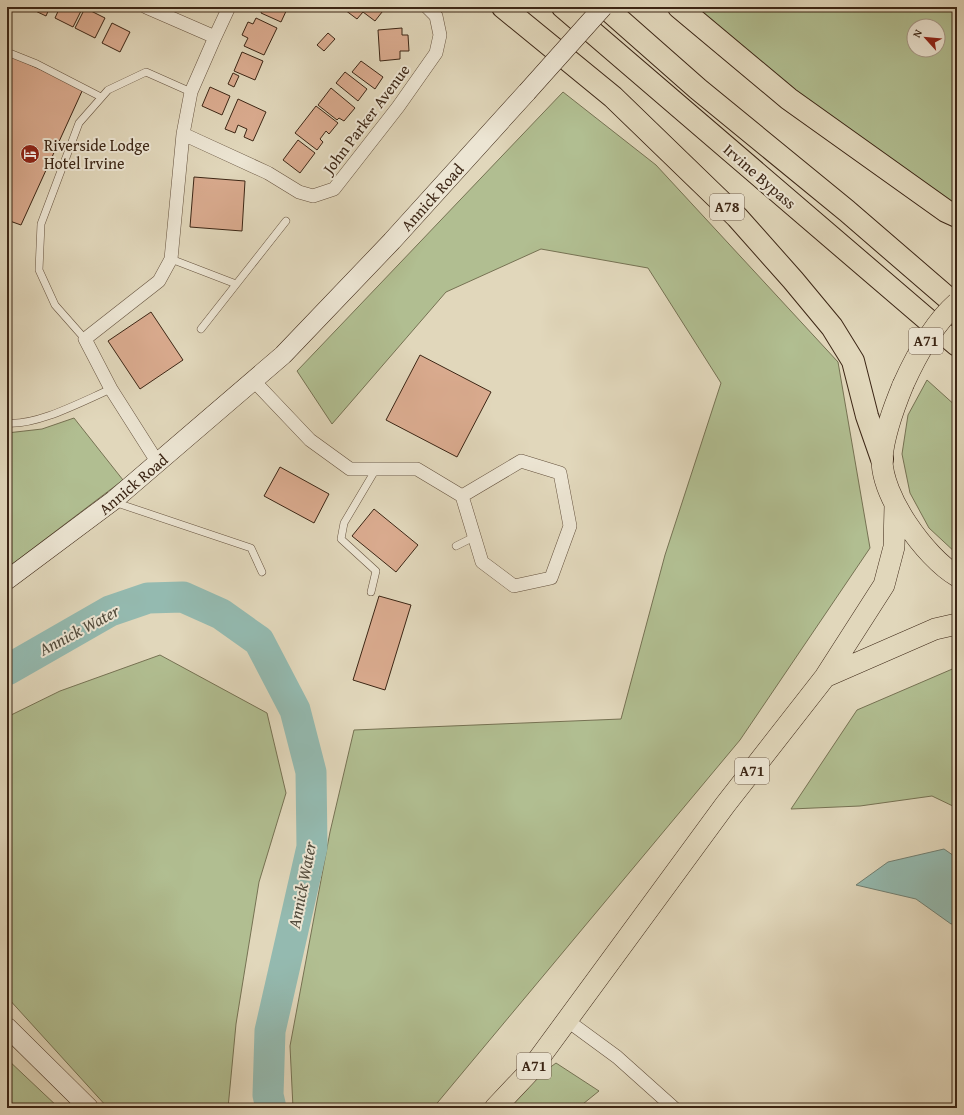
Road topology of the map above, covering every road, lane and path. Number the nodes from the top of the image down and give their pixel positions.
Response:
1 (146, 7) edge
2 (229, 7) edge
3 (427, 7) edge
4 (503, 7) edge
5 (563, 7) edge
6 (604, 7) edge
7 (679, 7) edge
8 (215, 38) junction
9 (7, 52) edge
10 (191, 92) junction
11 (101, 97) junction
12 (183, 134) junction
13 (957, 216) edge
14 (286, 222) dead end
15 (171, 259) junction
16 (236, 284) junction
17 (957, 303) edge
18 (957, 306) edge
19 (201, 329) dead end
20 (85, 339) junction
21 (957, 345) edge
22 (254, 381) junction
23 (111, 389) junction
24 (7, 424) edge
25 (882, 459) junction
26 (158, 463) junction
27 (376, 469) junction
28 (462, 496) junction
29 (112, 501) junction
30 (895, 505) junction
31 (474, 537) junction
32 (456, 546) dead end
33 (262, 572) dead end
34 (957, 576) edge
35 (7, 580) edge
36 (371, 592) dead end
37 (957, 624) edge
38 (825, 677) junction
39 (568, 1021) junction
40 (7, 1027) edge
41 (89, 1108) edge
42 (495, 1108) edge
43 (674, 1108) edge

1 - 8 street
2 - 8 street
3 - 12 street, John Parker Avenue
4 - 25 highway, A78
5 - 21 highway, Irvine Bypass / A78
6 - 18 highway, Irvine Bypass
6 - 22 main road, Annick Road, bridge
7 - 13 highway
8 - 10 street
9 - 11 lane
10 - 11 lane
10 - 12 street
11 - 20 lane
12 - 15 street
14 - 16 lane
15 - 16 lane
15 - 20 street
16 - 19 lane
17 - 25 main road, A71, bridge
20 - 23 street
22 - 26 main road, Annick Road
22 - 27 street
23 - 24 lane
23 - 26 street
25 - 30 main road, A71
26 - 29 main road, Annick Road
27 - 28 street
27 - 36 lane
28 - 31 street
28 - 31 street
29 - 33 lane
29 - 35 main road, Annick Road
30 - 34 main road, A71
30 - 38 main road, A71
31 - 32 lane
37 - 38 main road, A71
38 - 39 main road, A71
39 - 42 main road, A71
39 - 43 street
40 - 41 main road

